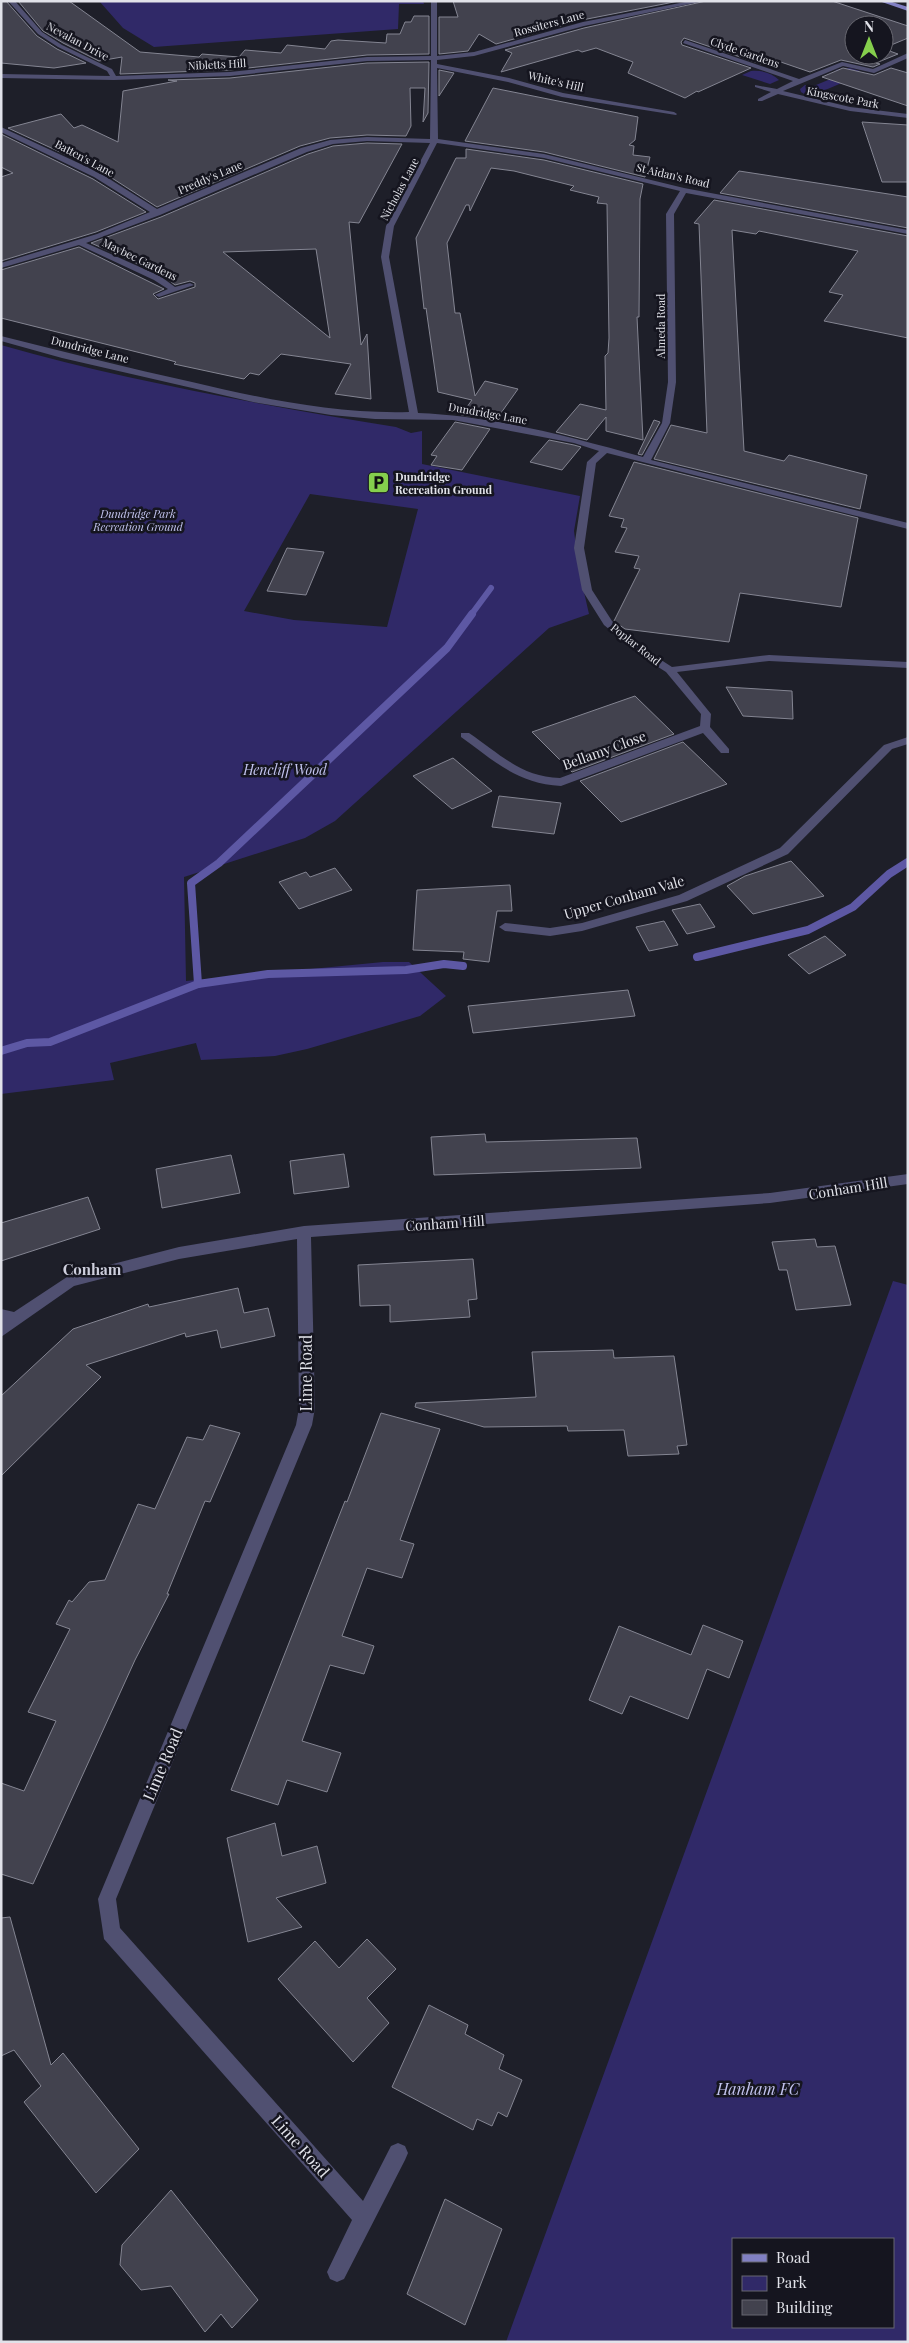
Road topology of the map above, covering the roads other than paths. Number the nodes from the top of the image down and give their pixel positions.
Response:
1 (10, 1) edge
2 (434, 1) edge
3 (701, 1) edge
4 (882, 1) edge
5 (908, 9) edge
6 (684, 42) dead end
7 (908, 55) edge
8 (433, 62) junction
9 (1, 70) edge
10 (5, 78) edge
11 (114, 78) junction
12 (799, 80) junction
13 (757, 86) dead end
14 (776, 91) junction
15 (760, 100) dead end
16 (674, 114) dead end
17 (908, 116) edge
18 (1, 128) edge
19 (434, 141) junction
20 (684, 190) junction
21 (157, 213) junction
22 (908, 232) edge
23 (81, 243) junction
24 (1, 266) edge
25 (190, 285) dead end
26 (174, 290) junction
27 (159, 295) dead end
28 (1, 338) edge
29 (414, 415) junction
30 (605, 450) junction
31 (646, 461) junction
32 (908, 526) edge
33 (908, 665) edge
34 (670, 670) junction
35 (704, 728) junction
36 (465, 735) dead end
37 (908, 740) edge
38 (726, 751) dead end
39 (505, 927) dead end
40 (908, 1179) edge
41 (304, 1232) junction
42 (1, 1315) edge
43 (16, 1318) junction
44 (1, 1331) edge
45 (398, 2153) dead end
46 (364, 2218) junction
47 (337, 2272) dead end

1 - 11 street, Nevalan Drive
2 - 8 street, Nicholas Lane
3 - 8 street, Rossiters Lane
4 - 5 main road
6 - 12 street, Clyde Gardens
7 - 12 street, Clyde Gardens
8 - 11 street, Nibletts Hill
8 - 16 street, White's Hill
8 - 19 street, Nicholas Lane
9 - 10 street
10 - 11 street, Nibletts Hill
12 - 14 street, Clyde Gardens
13 - 14 street, Kingscote Park
14 - 15 street
14 - 17 street, Kingscote Park
18 - 21 street, Batten's Lane
19 - 20 street, St Aidan's Road
19 - 21 street, Preddy's Lane
19 - 29 street, Nicholas Lane
20 - 22 street, St Aidan's Road
20 - 31 street, Almeda Road
21 - 23 street, Preddy's Lane
23 - 24 street, Preddy's Lane
23 - 26 street, Maybec Gardens
25 - 26 street, Maybec Gardens
26 - 27 street
28 - 29 street, Dundridge Lane
29 - 30 street, Dundridge Lane
30 - 31 street, Dundridge Lane
30 - 34 street, Poplar Road
31 - 32 street, Dundridge Lane
33 - 34 street, Poplar Road
34 - 35 street
35 - 36 street, Bellamy Close
35 - 38 street
37 - 39 street, Upper Conham Vale
40 - 41 street, Conham Hill
41 - 43 street, Conham Hill
41 - 46 street, Lime Road
42 - 43 street
43 - 44 street, Conham Hill
45 - 46 street
46 - 47 street

